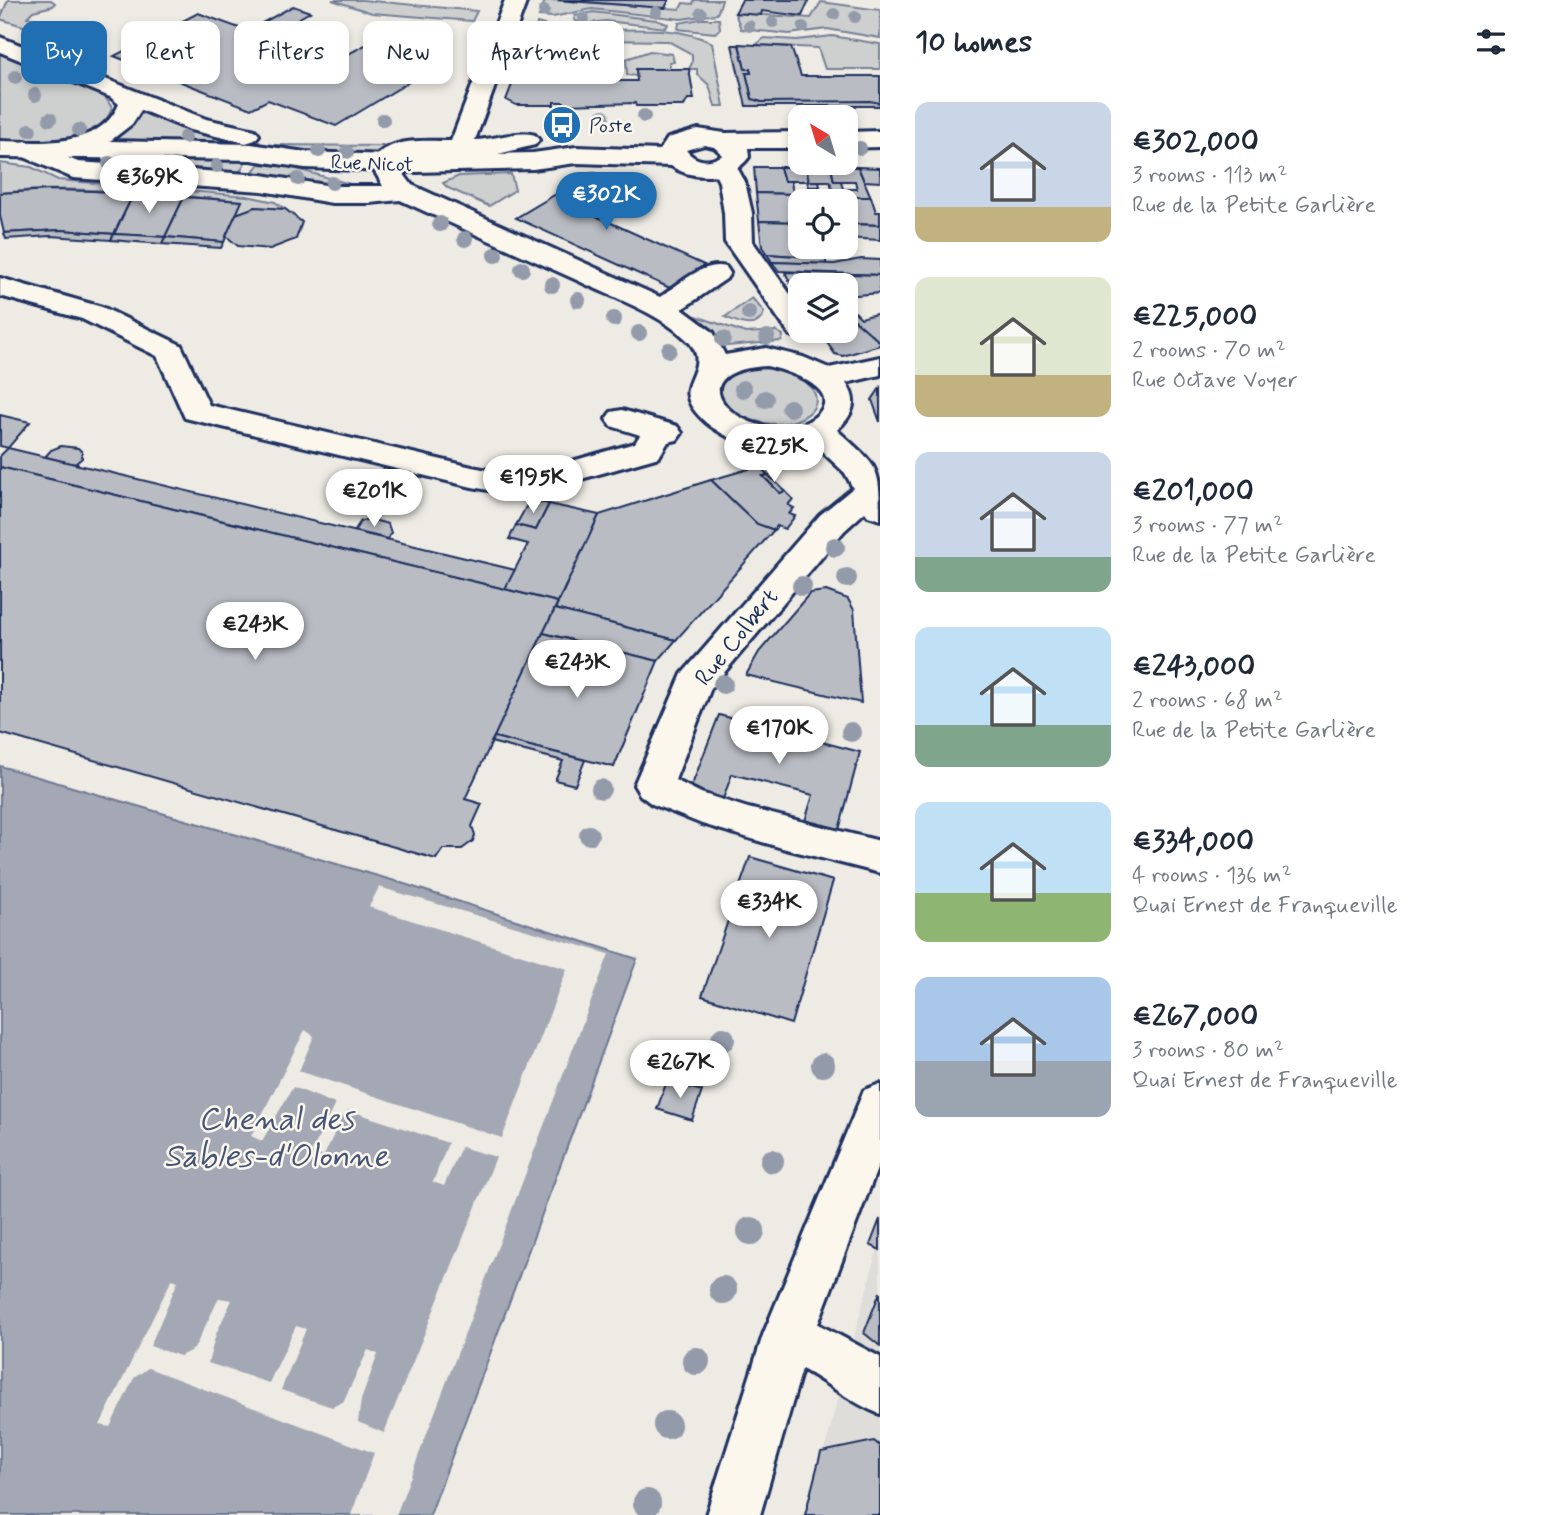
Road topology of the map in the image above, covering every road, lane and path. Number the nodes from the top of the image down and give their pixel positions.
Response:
1 (516, 0) edge
2 (0, 44) edge
3 (119, 92) junction
4 (463, 139) junction
5 (880, 139) edge
6 (526, 140) junction
7 (858, 140) edge
8 (788, 142) edge
9 (68, 148) junction
10 (13, 149) edge
11 (728, 155) junction
12 (788, 158) edge
13 (858, 158) edge
14 (880, 158) edge
15 (683, 160) junction
16 (383, 163) junction
17 (404, 191) junction
18 (716, 274) dead end
19 (0, 287) edge
20 (661, 310) junction
21 (788, 313) edge
22 (803, 343) edge
23 (793, 361) junction
24 (880, 366) edge
25 (712, 372) junction
26 (825, 378) junction
27 (715, 415) junction
28 (622, 419) dead end
29 (817, 429) junction
30 (660, 435) junction
31 (875, 499) edge
32 (880, 857) edge
33 (880, 1104) edge
34 (788, 1335) junction
35 (880, 1389) edge
36 (733, 1515) edge

1 - 4 street
2 - 3 street, Rue Nicot
3 - 4 street, Rue Nicot
3 - 9 street
4 - 6 street, Rue Nicot
5 - 7 street
6 - 15 street, Rue Nicot
6 - 16 street
8 - 11 street
9 - 10 street, Rue Nicot
9 - 16 street, Rue Nicot
10 - 17 street
11 - 12 street
11 - 15 street
11 - 21 street
13 - 14 street
15 - 16 street, Rue Nicot
16 - 17 street
17 - 20 street
18 - 20 street
19 - 30 street
20 - 25 street
22 - 23 street
23 - 25 street
23 - 26 street
24 - 26 street
25 - 27 street
26 - 29 street
27 - 29 street
27 - 30 street
28 - 30 street
29 - 31 street
31 - 32 street, Rue Colbert
33 - 34 street
34 - 35 street
34 - 36 street

